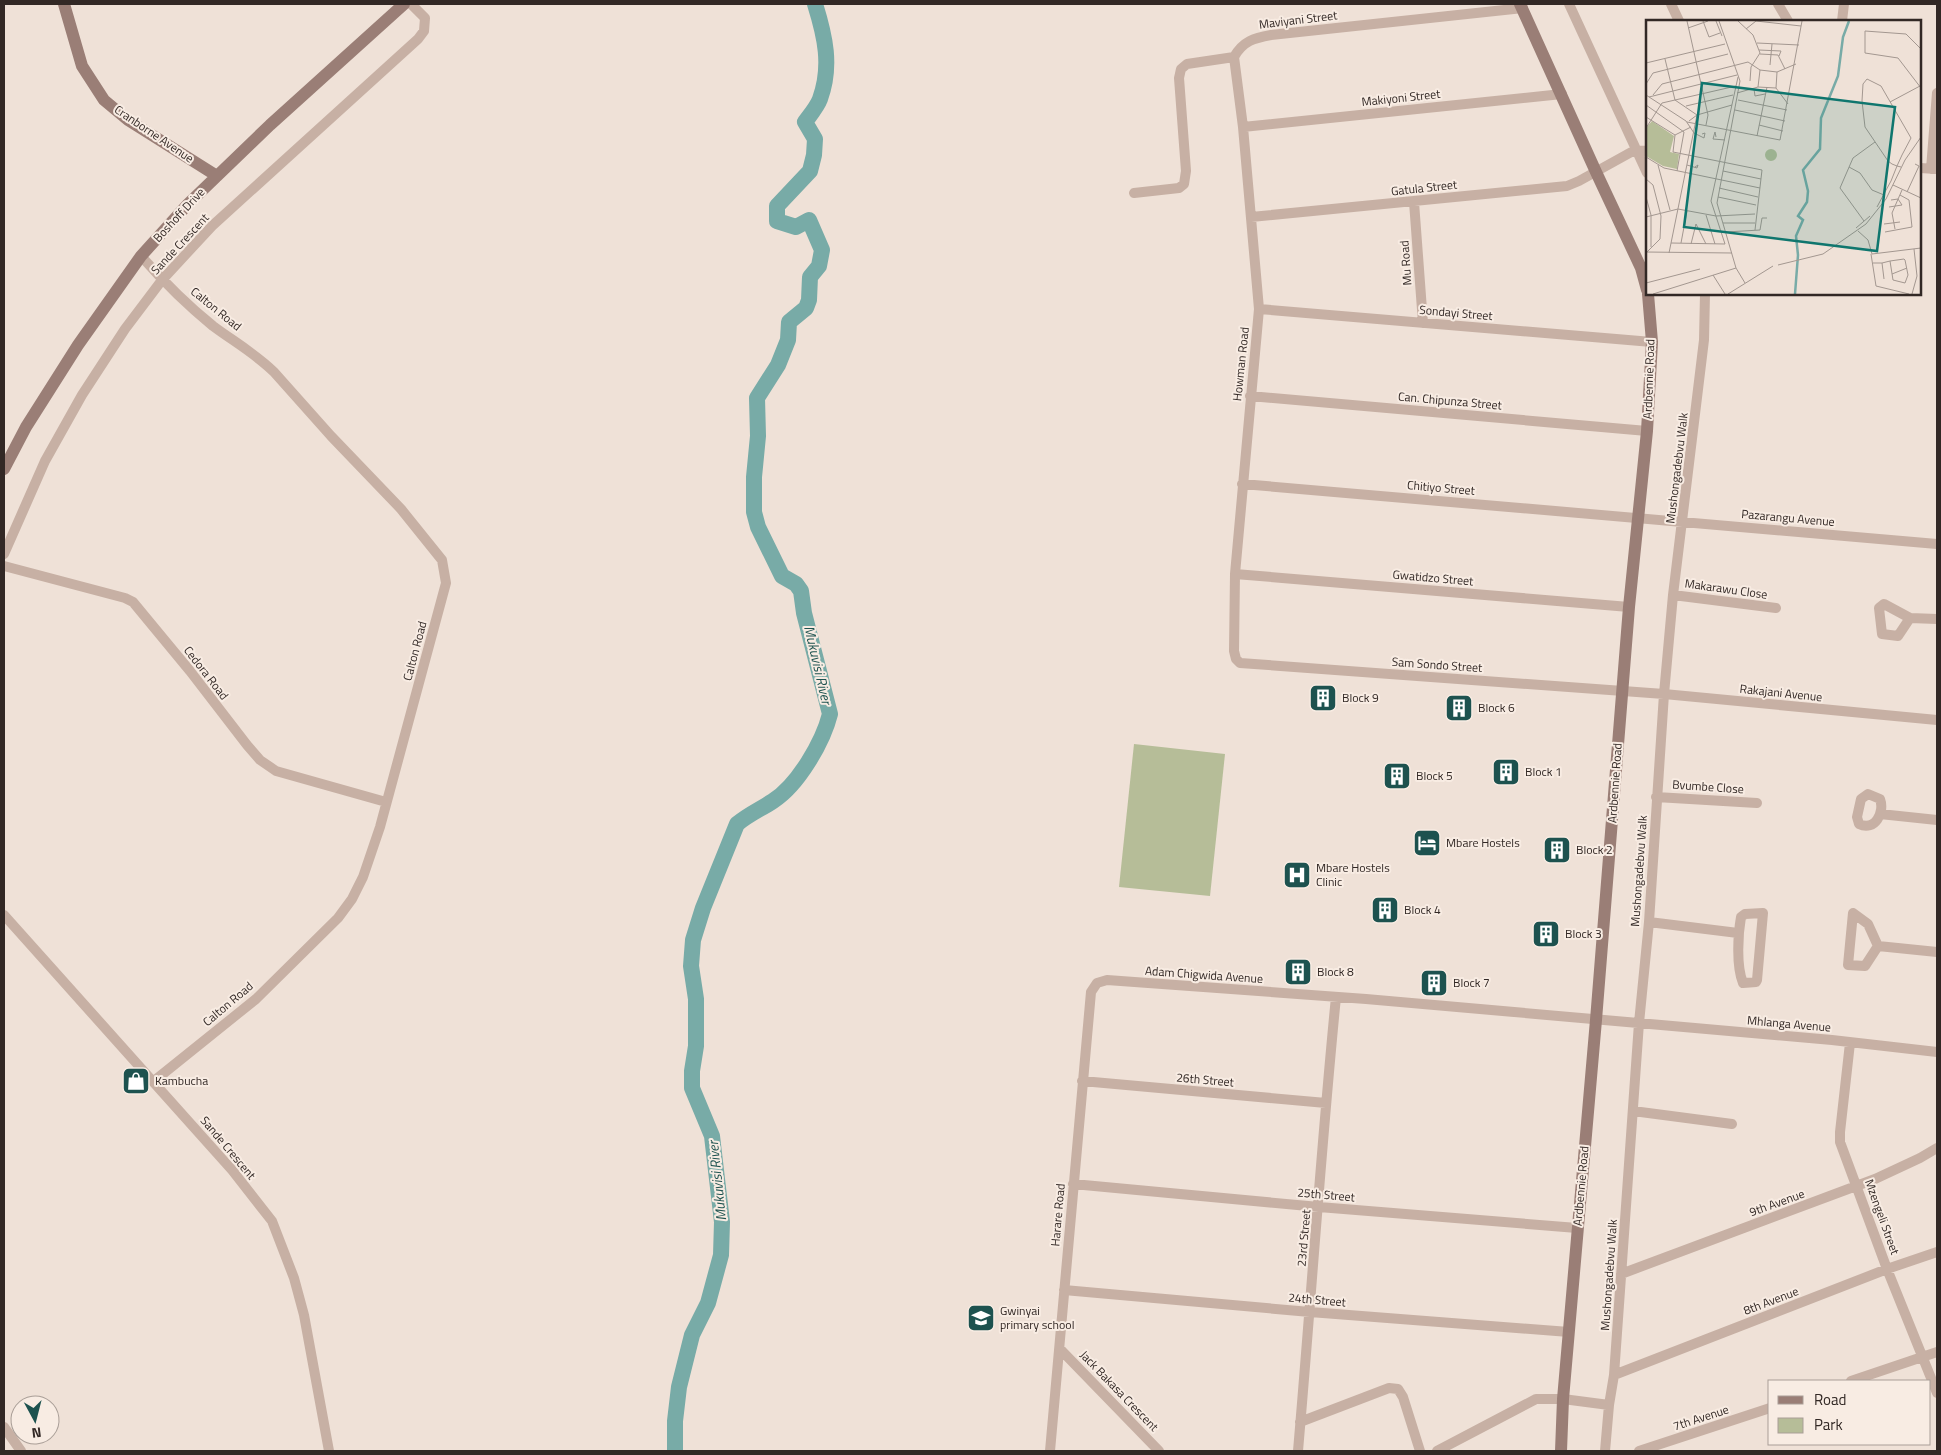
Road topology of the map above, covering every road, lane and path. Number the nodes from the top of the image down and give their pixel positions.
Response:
1 (64, 4) edge
2 (404, 4) edge
3 (411, 4) edge
4 (1569, 4) edge
5 (1671, 4) edge
6 (1778, 4) edge
7 (1844, 4) edge
8 (1521, 6) edge
9 (1679, 20) edge
10 (1787, 20) edge
11 (1842, 20) edge
12 (1234, 58) junction
13 (1937, 93) edge
14 (1562, 94) junction
15 (1243, 127) junction
16 (1635, 150) junction
17 (1646, 151) edge
18 (1921, 168) edge
19 (1934, 169) edge
20 (1646, 171) edge
21 (1596, 172) junction
22 (217, 176) junction
23 (1134, 193) dead end
24 (1414, 202) junction
25 (1251, 217) junction
26 (142, 256) junction
27 (162, 280) junction
28 (1646, 286) edge
29 (1648, 295) edge
30 (1706, 295) edge
31 (1259, 309) junction
32 (1423, 323) junction
33 (1652, 342) junction
34 (1250, 396) junction
35 (1647, 430) junction
36 (4, 469) edge
37 (1242, 484) junction
38 (1637, 518) junction
39 (1683, 521) junction
40 (1937, 544) edge
41 (4, 554) edge
42 (4, 566) edge
43 (1235, 574) junction
44 (1674, 594) junction
45 (1629, 607) junction
46 (1776, 608) dead end
47 (1910, 618) dead end
48 (1937, 620) edge
49 (1249, 664) joint
50 (1622, 691) junction
51 (1664, 694) junction
52 (1937, 720) edge
53 (1656, 796) junction
54 (386, 802) junction
55 (1757, 803) dead end
56 (1880, 814) dead end
57 (1937, 820) edge
58 (4, 915) edge
59 (1649, 922) junction
60 (1738, 933) junction
61 (1878, 946) junction
62 (1937, 952) edge
63 (1097, 983) joint
64 (1336, 997) junction
65 (1596, 1020) junction
66 (1639, 1023) junction
67 (1850, 1043) junction
68 (1937, 1052) edge
69 (154, 1081) junction
70 (1082, 1081) junction
71 (1326, 1103) junction
72 (1633, 1111) junction
73 (1732, 1124) dead end
74 (1937, 1148) edge
75 (1073, 1184) junction
76 (1857, 1186) junction
77 (1319, 1207) junction
78 (1577, 1228) junction
79 (1937, 1252) edge
80 (1887, 1269) junction
81 (1622, 1274) junction
82 (1064, 1290) junction
83 (1310, 1312) junction
84 (1569, 1332) junction
85 (1060, 1349) junction
86 (1937, 1352) edge
87 (1923, 1357) junction
88 (1614, 1375) junction
89 (1853, 1380) edge
90 (1937, 1393) edge
91 (1562, 1400) junction
92 (1609, 1405) junction
93 (1768, 1409) edge
94 (1300, 1422) junction
95 (4, 1427) edge
96 (21, 1451) edge
97 (329, 1451) edge
98 (1050, 1451) edge
99 (1160, 1451) edge
100 (1298, 1451) edge
101 (1420, 1451) edge
102 (1437, 1451) edge
103 (1561, 1451) edge
104 (1605, 1451) edge
105 (1639, 1451) edge

1 - 22 main road, Cranborne Avenue
2 - 22 main road, Boshoff Drive
3 - 27 street, Sande Crescent
4 - 16 street
5 - 9 street
6 - 10 street
7 - 11 street
8 - 12 street, Maviyani Street
8 - 14 main road
12 - 15 street, Howman Road
12 - 23 street
13 - 19 street
14 - 15 street, Makiyoni Street
14 - 21 main road
15 - 25 street, Howman Road
16 - 17 street
16 - 20 street
16 - 21 street, Gatula Street
18 - 19 street
21 - 24 street, Gatula Street
21 - 28 main road
22 - 26 main road, Boshoff Drive
24 - 25 street, Gatula Street
24 - 32 street, Mu Road
25 - 31 street, Howman Road
26 - 27 street, Calton Road
26 - 36 main road, Boshoff Drive
27 - 41 street, Sande Crescent
27 - 54 street, Calton Road
29 - 33 main road, Ardbennie Road
30 - 39 street, Mushongadebvu Walk
31 - 32 street, Sondayi Street
31 - 34 street, Howman Road
32 - 33 street, Sondayi Street
33 - 35 main road, Ardbennie Road
34 - 35 street, Can. Chipunza Street
34 - 37 street, Howman Road
35 - 38 main road, Ardbennie Road
37 - 38 street, Chitiyo Street
37 - 43 street, Howman Road
38 - 39 street, Pazarangu Avenue
38 - 45 main road, Ardbennie Road
39 - 40 street, Pazarangu Avenue
39 - 44 street, Mushongadebvu Walk
42 - 54 street, Cedora Road
43 - 45 street, Gwatidzo Street
43 - 49 street, Howman Road
44 - 46 street, Makarawu Close
44 - 51 street, Mushongadebvu Walk
45 - 50 main road, Ardbennie Road
47 - 48 street
49 - 50 street, Sam Sondo Street
50 - 51 street, Rakajani Avenue
50 - 65 main road, Ardbennie Road
51 - 52 street, Rakajani Avenue
51 - 53 street, Mushongadebvu Walk
53 - 55 street, Bvumbe Close
53 - 59 street, Mushongadebvu Walk
54 - 69 street, Calton Road
56 - 57 street
58 - 69 street, Sande Crescent
59 - 60 street
59 - 66 street, Mushongadebvu Walk
60 - 60 street
61 - 61 street
61 - 62 street
63 - 64 street, Adam Chigwida Avenue
63 - 70 street, Harare Road
64 - 65 street, Adam Chigwida Avenue
64 - 71 street, 23rd Street
65 - 66 street, Adam Chigwida Avenue
65 - 78 main road, Ardbennie Road
66 - 67 street, Mhlanga Avenue
66 - 72 street, Mushongadebvu Walk
67 - 68 street, Mhlanga Avenue
67 - 76 street, Mzengeli Street
69 - 97 street, Sande Crescent
70 - 71 street, 26th Street
70 - 75 street, Harare Road
71 - 77 street, 23rd Street
72 - 73 street
72 - 81 street, Mushongadebvu Walk
74 - 76 street, 9th Avenue
75 - 77 street, 25th Street
75 - 82 street, Harare Road
76 - 80 street, Mzengeli Street
76 - 81 street, 9th Avenue
77 - 78 street, 25th Street
77 - 83 street, 23rd Street
78 - 84 main road, Ardbennie Road
79 - 80 street, 8th Avenue
80 - 87 street, Mzengeli Street
80 - 88 street, 8th Avenue
81 - 88 street, Mushongadebvu Walk
82 - 83 street, 24th Street
82 - 85 street, Harare Road
83 - 84 street, 24th Street
83 - 94 street, 23rd Street
84 - 91 main road, Ardbennie Road
85 - 98 street, Harare Road
85 - 99 street, Jack Bakasa Crescent
86 - 87 street
87 - 89 street
87 - 90 street, Mzengeli Street
88 - 92 street, Mushongadebvu Walk
91 - 92 street
91 - 102 street
91 - 103 main road, Ardbennie Road
92 - 104 street, Mushongadebvu Walk
93 - 105 street, 7th Avenue
94 - 100 street, 23rd Street
94 - 101 street
95 - 96 street

